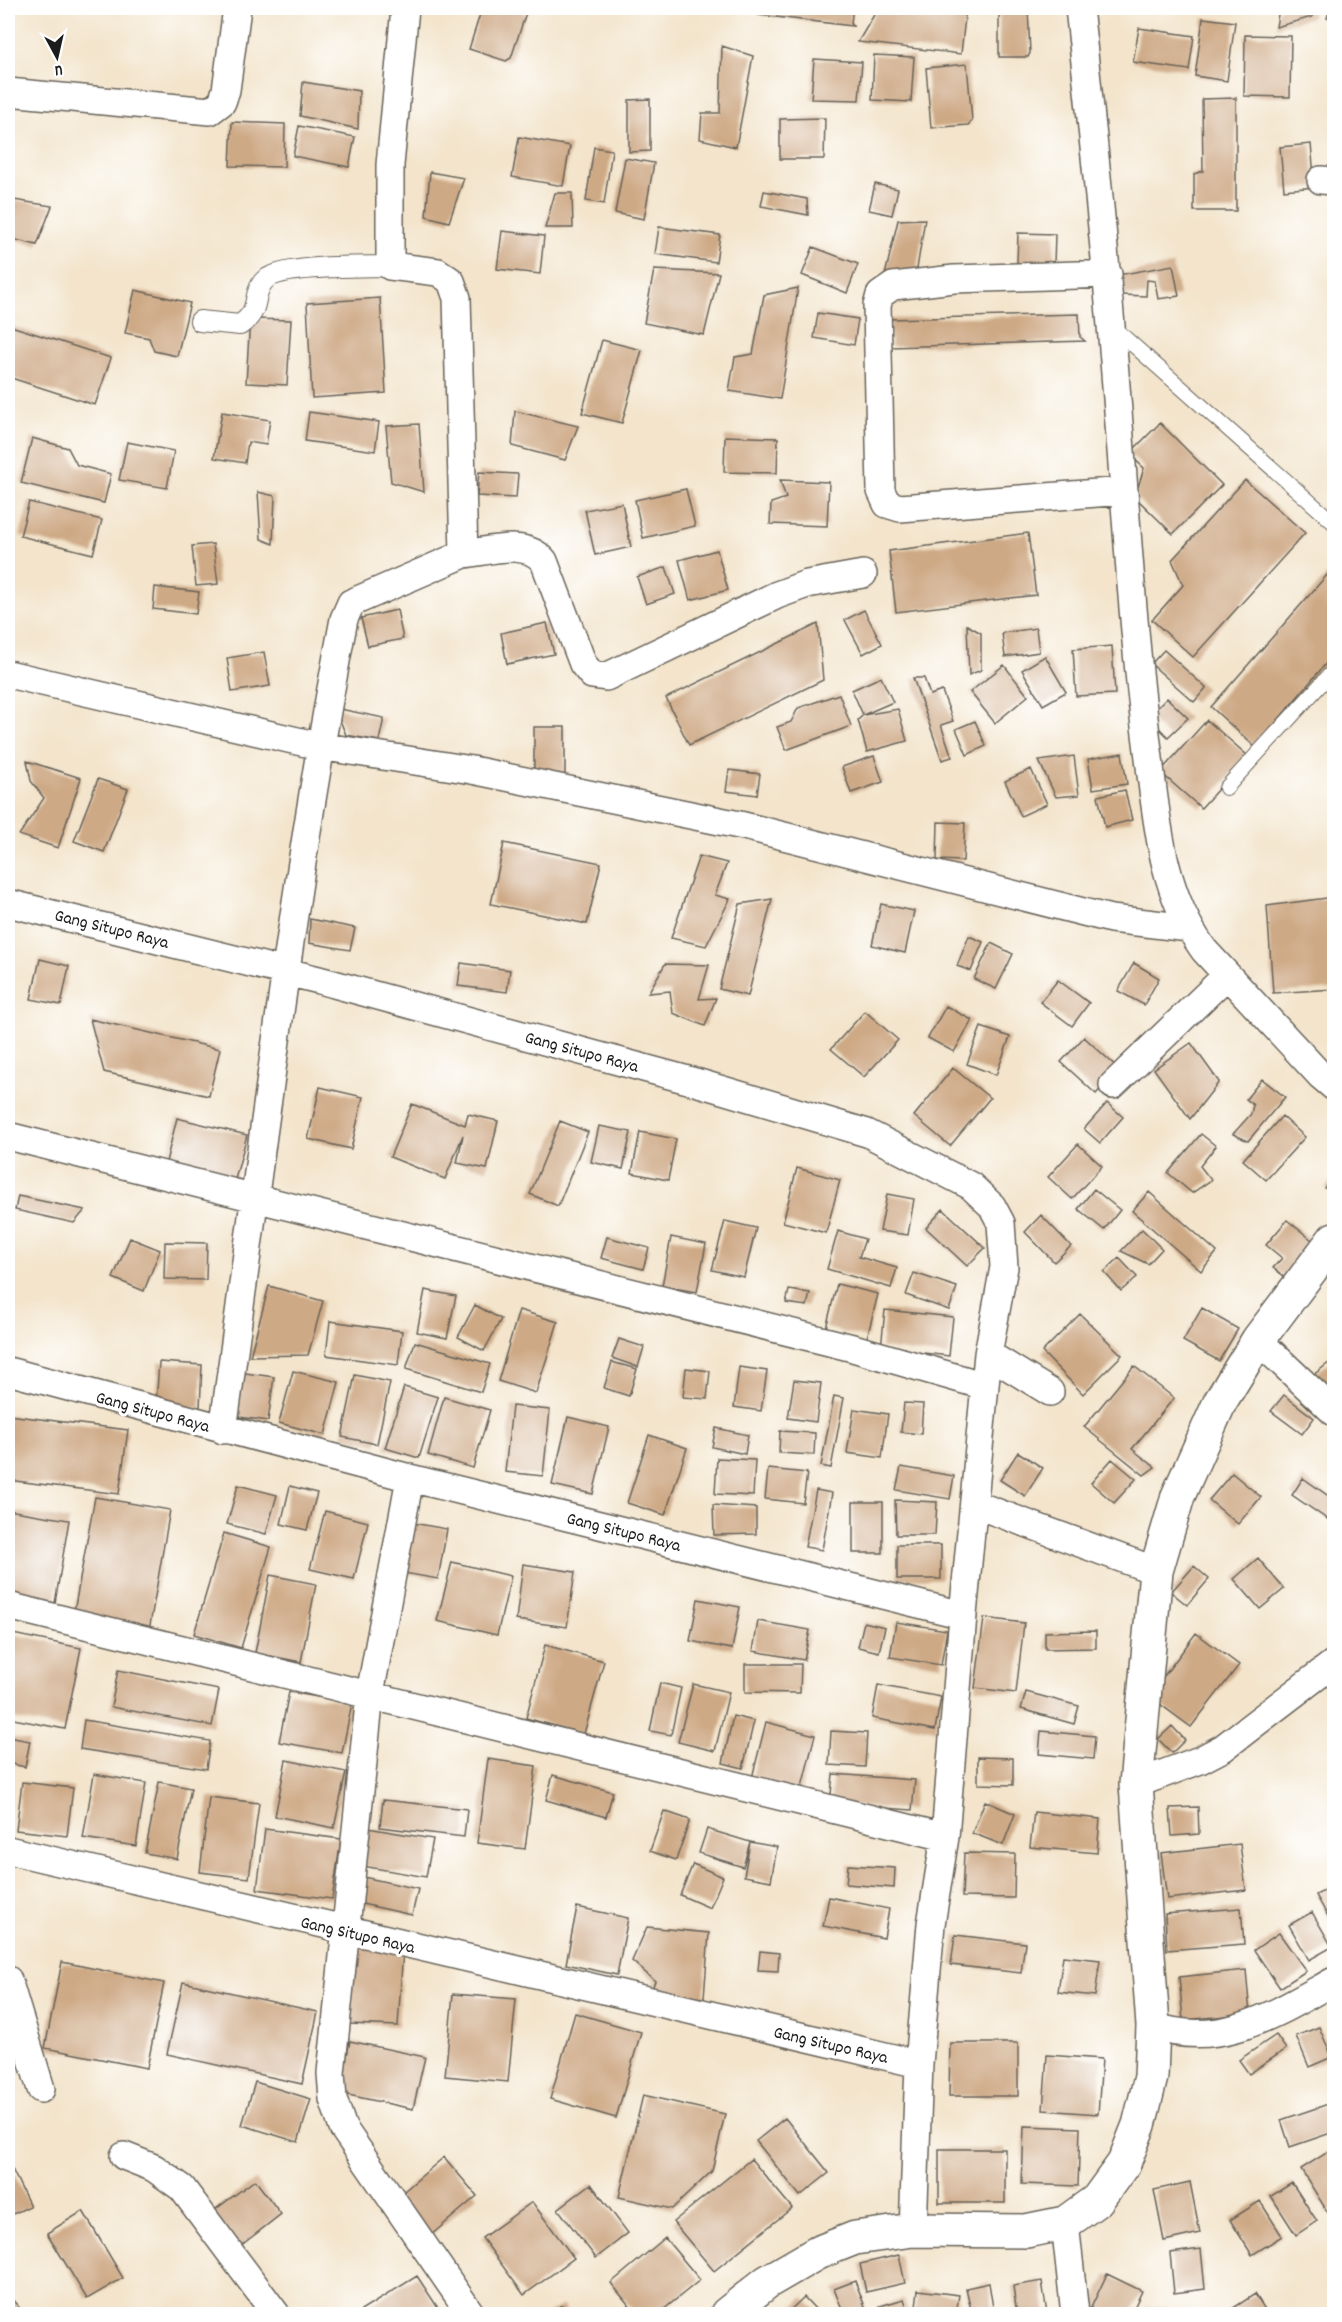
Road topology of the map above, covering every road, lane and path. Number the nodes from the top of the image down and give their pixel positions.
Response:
1 (237, 8) edge
2 (405, 8) edge
3 (1079, 8) edge
4 (8, 92) edge
5 (390, 266) junction
6 (1108, 274) junction
7 (200, 321) dead end
8 (1112, 326) junction
9 (1124, 491) junction
10 (1335, 523) edge
11 (464, 554) junction
12 (863, 574) dead end
13 (1335, 670) edge
14 (8, 674) edge
15 (319, 746) junction
16 (1226, 788) dead end
17 (8, 903) edge
18 (1189, 928) junction
19 (285, 972) junction
20 (1227, 975) junction
21 (1113, 1085) dead end
22 (1335, 1087) edge
23 (8, 1136) edge
24 (255, 1198) junction
25 (1335, 1239) edge
26 (1258, 1340) junction
27 (988, 1354) junction
28 (8, 1371) edge
29 (985, 1386) junction
30 (1050, 1392) dead end
31 (1335, 1412) edge
32 (223, 1430) junction
33 (410, 1478) junction
34 (974, 1504) junction
35 (1156, 1571) junction
36 (8, 1606) edge
37 (963, 1615) junction
38 (1335, 1663) edge
39 (370, 1694) junction
40 (1137, 1784) junction
41 (945, 1837) junction
42 (8, 1850) edge
43 (345, 1931) junction
44 (8, 1980) edge
45 (1335, 1981) edge
46 (1153, 2026) junction
47 (919, 2064) junction
48 (41, 2089) dead end
49 (124, 2156) dead end
50 (1065, 2223) junction
51 (913, 2230) junction
52 (276, 2314) edge
53 (471, 2314) edge
54 (726, 2314) edge
55 (1075, 2314) edge

1 - 4 street
2 - 5 street
3 - 6 street
5 - 7 street
5 - 11 street
6 - 8 street
6 - 9 street
8 - 9 street
8 - 10 lane
9 - 18 street
11 - 12 street
11 - 15 street
13 - 16 lane
14 - 15 street
15 - 18 street
15 - 19 street
17 - 19 street, Gang Situpo Raya
18 - 20 street
19 - 24 street
19 - 27 street, Gang Situpo Raya
20 - 21 street
20 - 22 street
23 - 24 street
24 - 29 street
24 - 32 street
25 - 26 street
26 - 31 street
26 - 35 street
27 - 29 street, Gang Situpo Raya
27 - 30 street
28 - 32 street, Gang Situpo Raya
29 - 34 street, Gang Situpo Raya
32 - 33 street, Gang Situpo Raya
33 - 37 street, Gang Situpo Raya
33 - 39 street
34 - 35 street
34 - 37 street, Gang Situpo Raya
35 - 40 street
36 - 39 street
37 - 41 street, Gang Situpo Raya
38 - 40 street
39 - 41 street
39 - 43 street
40 - 46 street
41 - 47 street, Gang Situpo Raya
42 - 43 street, Gang Situpo Raya
43 - 47 street, Gang Situpo Raya
43 - 53 street
44 - 48 street
45 - 46 street
46 - 50 street
47 - 51 street, Gang Situpo Raya
49 - 52 street
50 - 51 street
50 - 55 street
51 - 54 street

